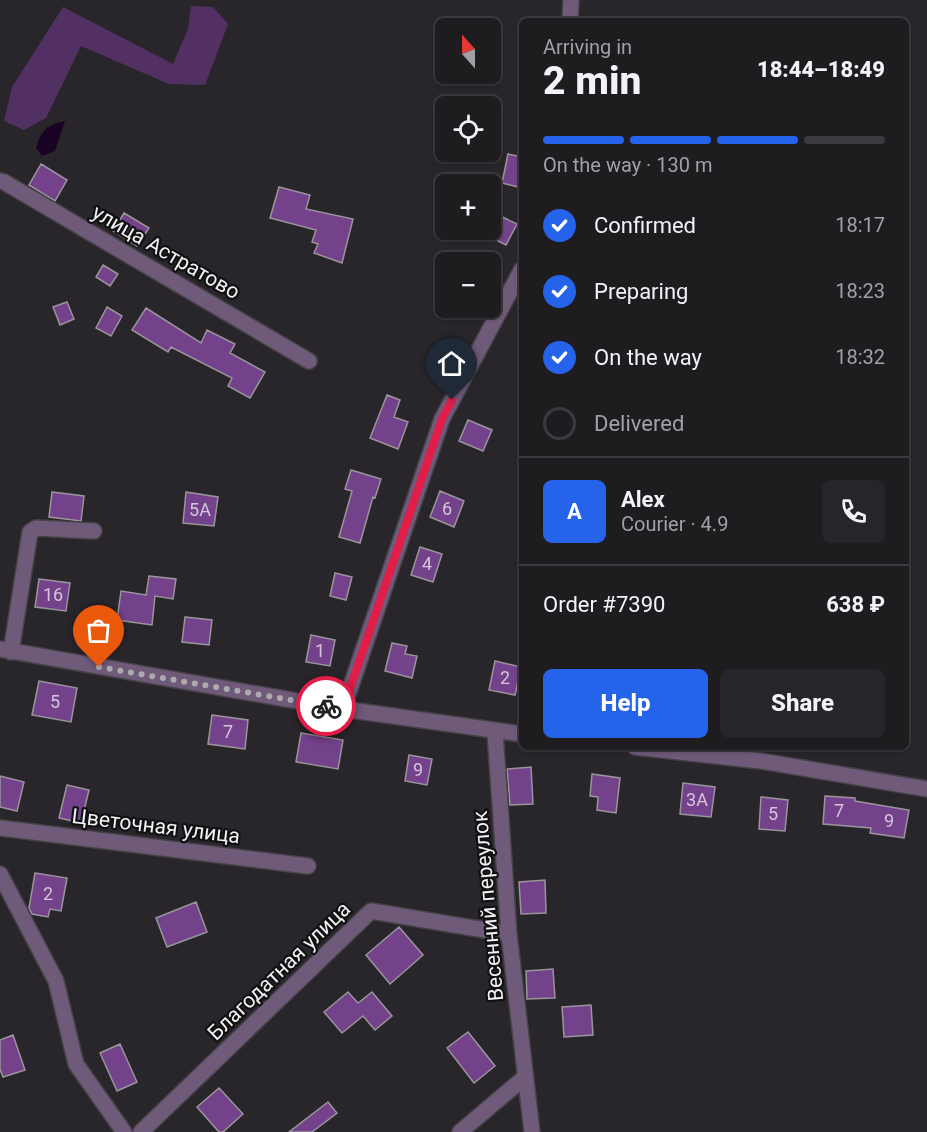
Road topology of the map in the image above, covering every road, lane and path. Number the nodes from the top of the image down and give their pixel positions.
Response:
1 (571, 0) edge
2 (570, 18) edge
3 (0, 181) edge
4 (519, 275) edge
5 (309, 361) dead end
6 (94, 531) dead end
7 (5, 650) edge
8 (343, 709) junction
9 (508, 733) edge
10 (662, 750) edge
11 (927, 789) edge
12 (0, 828) edge
13 (308, 866) dead end
14 (0, 874) edge
15 (509, 934) junction
16 (525, 1077) junction
17 (124, 1132) edge
18 (141, 1132) edge
19 (460, 1132) edge
20 (532, 1132) edge

1 - 2 street
3 - 5 street, улица Астратово
4 - 8 street
6 - 7 street
7 - 8 street
8 - 9 street
9 - 15 street, Весенний переулок
10 - 11 street
12 - 13 street, Цветочная улица
14 - 17 street
15 - 16 street, Весенний переулок
15 - 18 street, Благодатная улица
16 - 19 street
16 - 20 street, Весенний переулок

